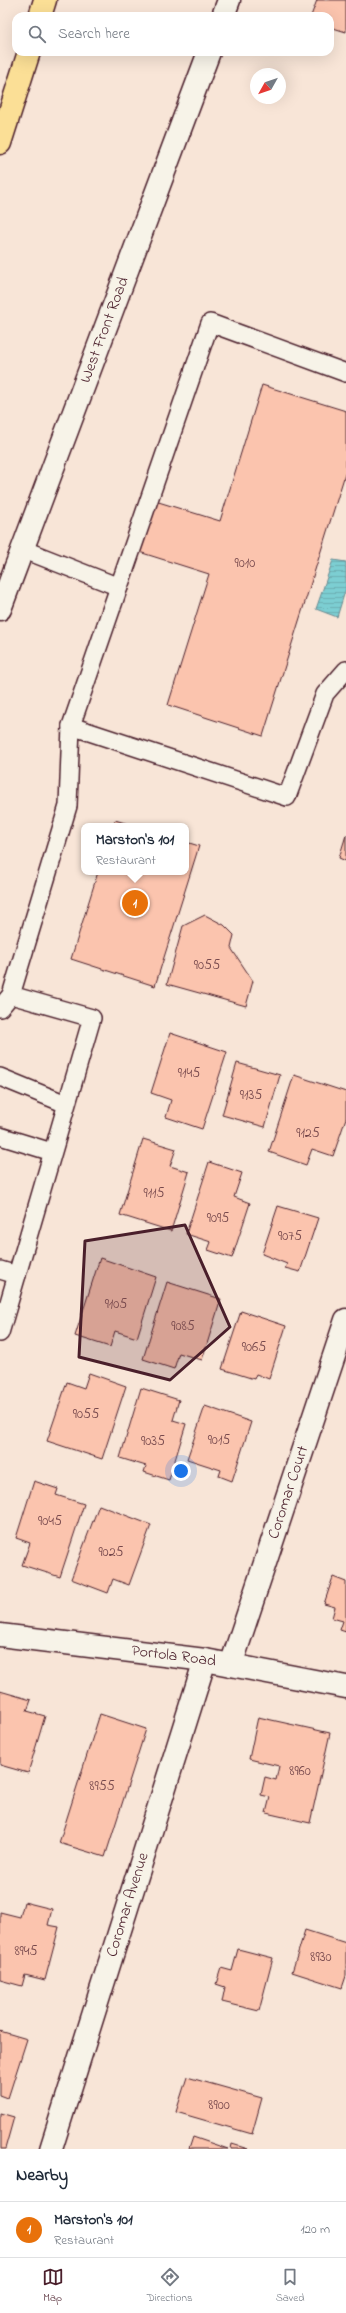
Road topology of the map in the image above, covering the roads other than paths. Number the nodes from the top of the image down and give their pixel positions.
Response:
1 (45, 0) edge
2 (229, 0) edge
3 (41, 12) edge
4 (224, 12) edge
5 (27, 56) edge
6 (207, 56) edge
7 (0, 143) edge
8 (346, 373) edge
9 (22, 549) junction
10 (119, 587) junction
11 (0, 609) edge
12 (346, 670) edge
13 (71, 726) junction
14 (11, 994) junction
15 (0, 1008) edge
16 (0, 1078) edge
17 (66, 1104) junction
18 (0, 1136) edge
19 (52, 1152) junction
20 (0, 1270) edge
21 (17, 1275) junction
22 (5, 1299) edge
23 (346, 1320) edge
24 (0, 1333) edge
25 (0, 1635) edge
26 (205, 1660) junction
27 (231, 1665) junction
28 (346, 1687) edge
29 (51, 2149) edge

1 - 3 highway
2 - 4 street
5 - 7 highway
6 - 9 street, West Front Road
8 - 10 lane
9 - 10 lane
9 - 11 street, West Front Road
10 - 13 lane
12 - 13 lane
13 - 14 lane
14 - 15 lane
14 - 17 lane
16 - 17 lane
17 - 19 lane
18 - 19 lane
19 - 21 lane
20 - 21 lane
21 - 22 lane
22 - 24 lane
23 - 27 street, Coromar Court
25 - 26 street, Portola Road
26 - 27 street, Portola Road
26 - 29 street, Coromar Avenue
27 - 28 street, Portola Road

